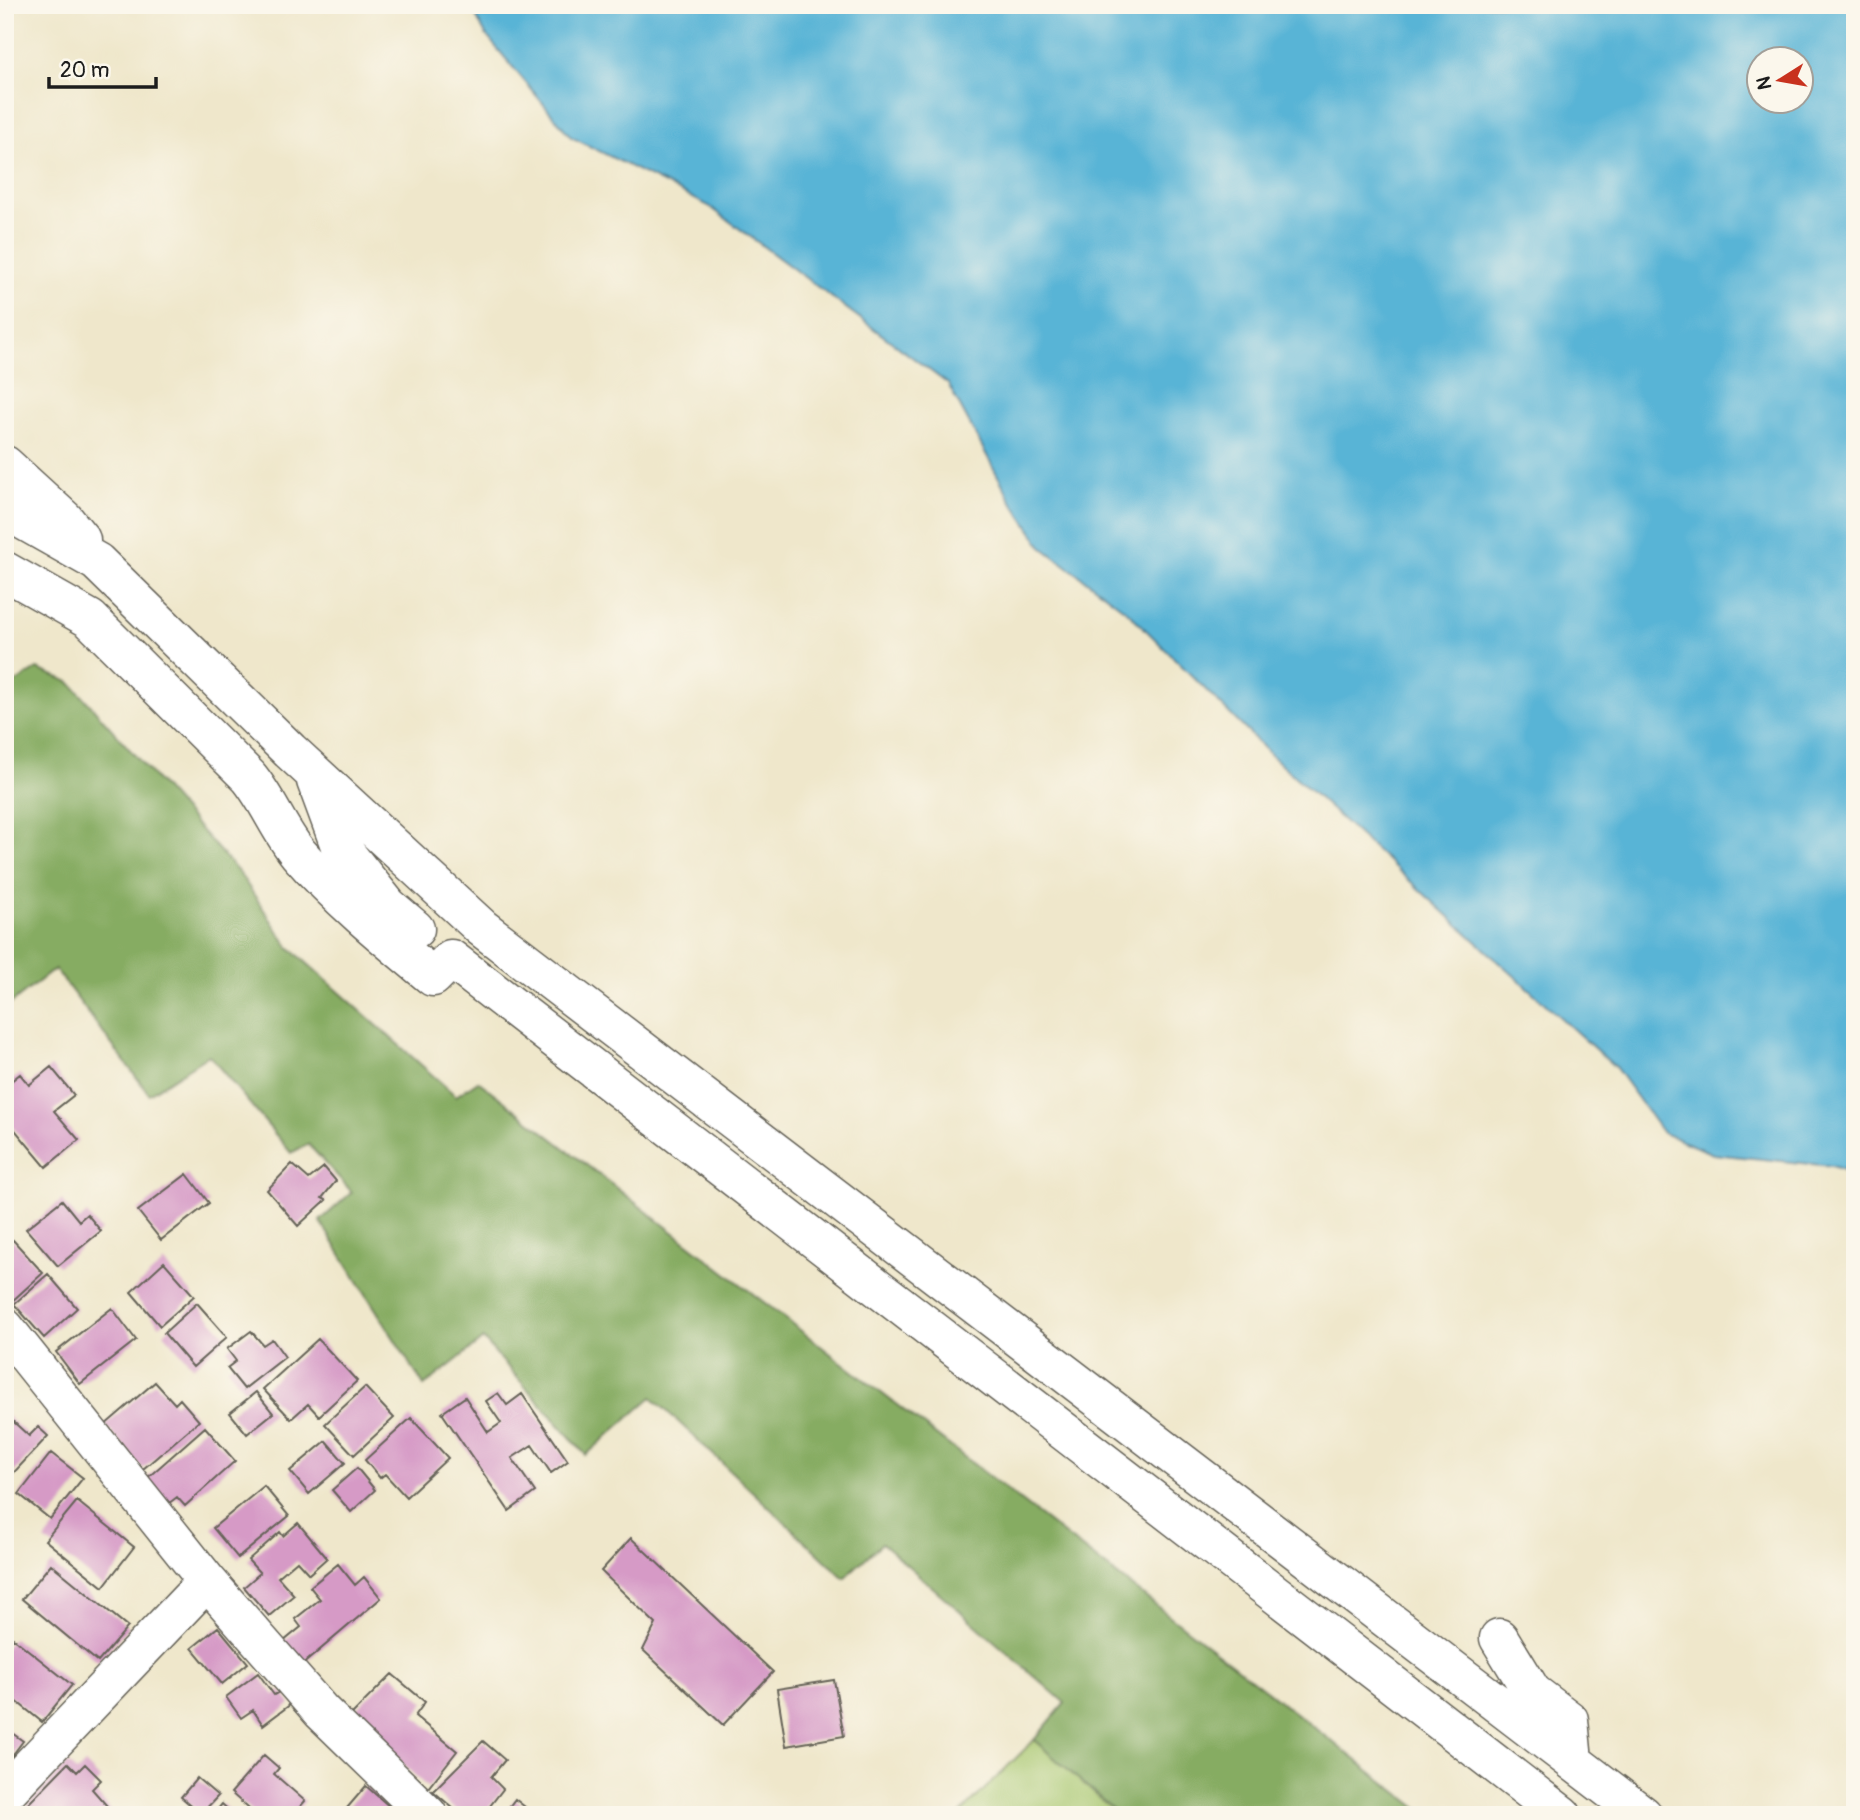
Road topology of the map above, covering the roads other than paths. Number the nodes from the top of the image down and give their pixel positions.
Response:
1 (5, 466) edge
2 (5, 510) edge
3 (97, 562) junction
4 (5, 571) edge
5 (313, 774) junction
6 (451, 959) junction
7 (5, 1328) edge
8 (207, 1581) junction
9 (1499, 1638) dead end
10 (1573, 1761) junction
11 (5, 1793) edge
12 (5, 1804) edge
13 (18, 1815) edge
14 (428, 1815) edge
15 (1562, 1815) edge
16 (1643, 1815) edge

1 - 3 street
2 - 3 street
3 - 5 street
4 - 6 street
5 - 6 street
5 - 10 street
6 - 15 street
7 - 8 street
8 - 11 street
8 - 14 street
9 - 10 street
10 - 16 street
12 - 13 street

